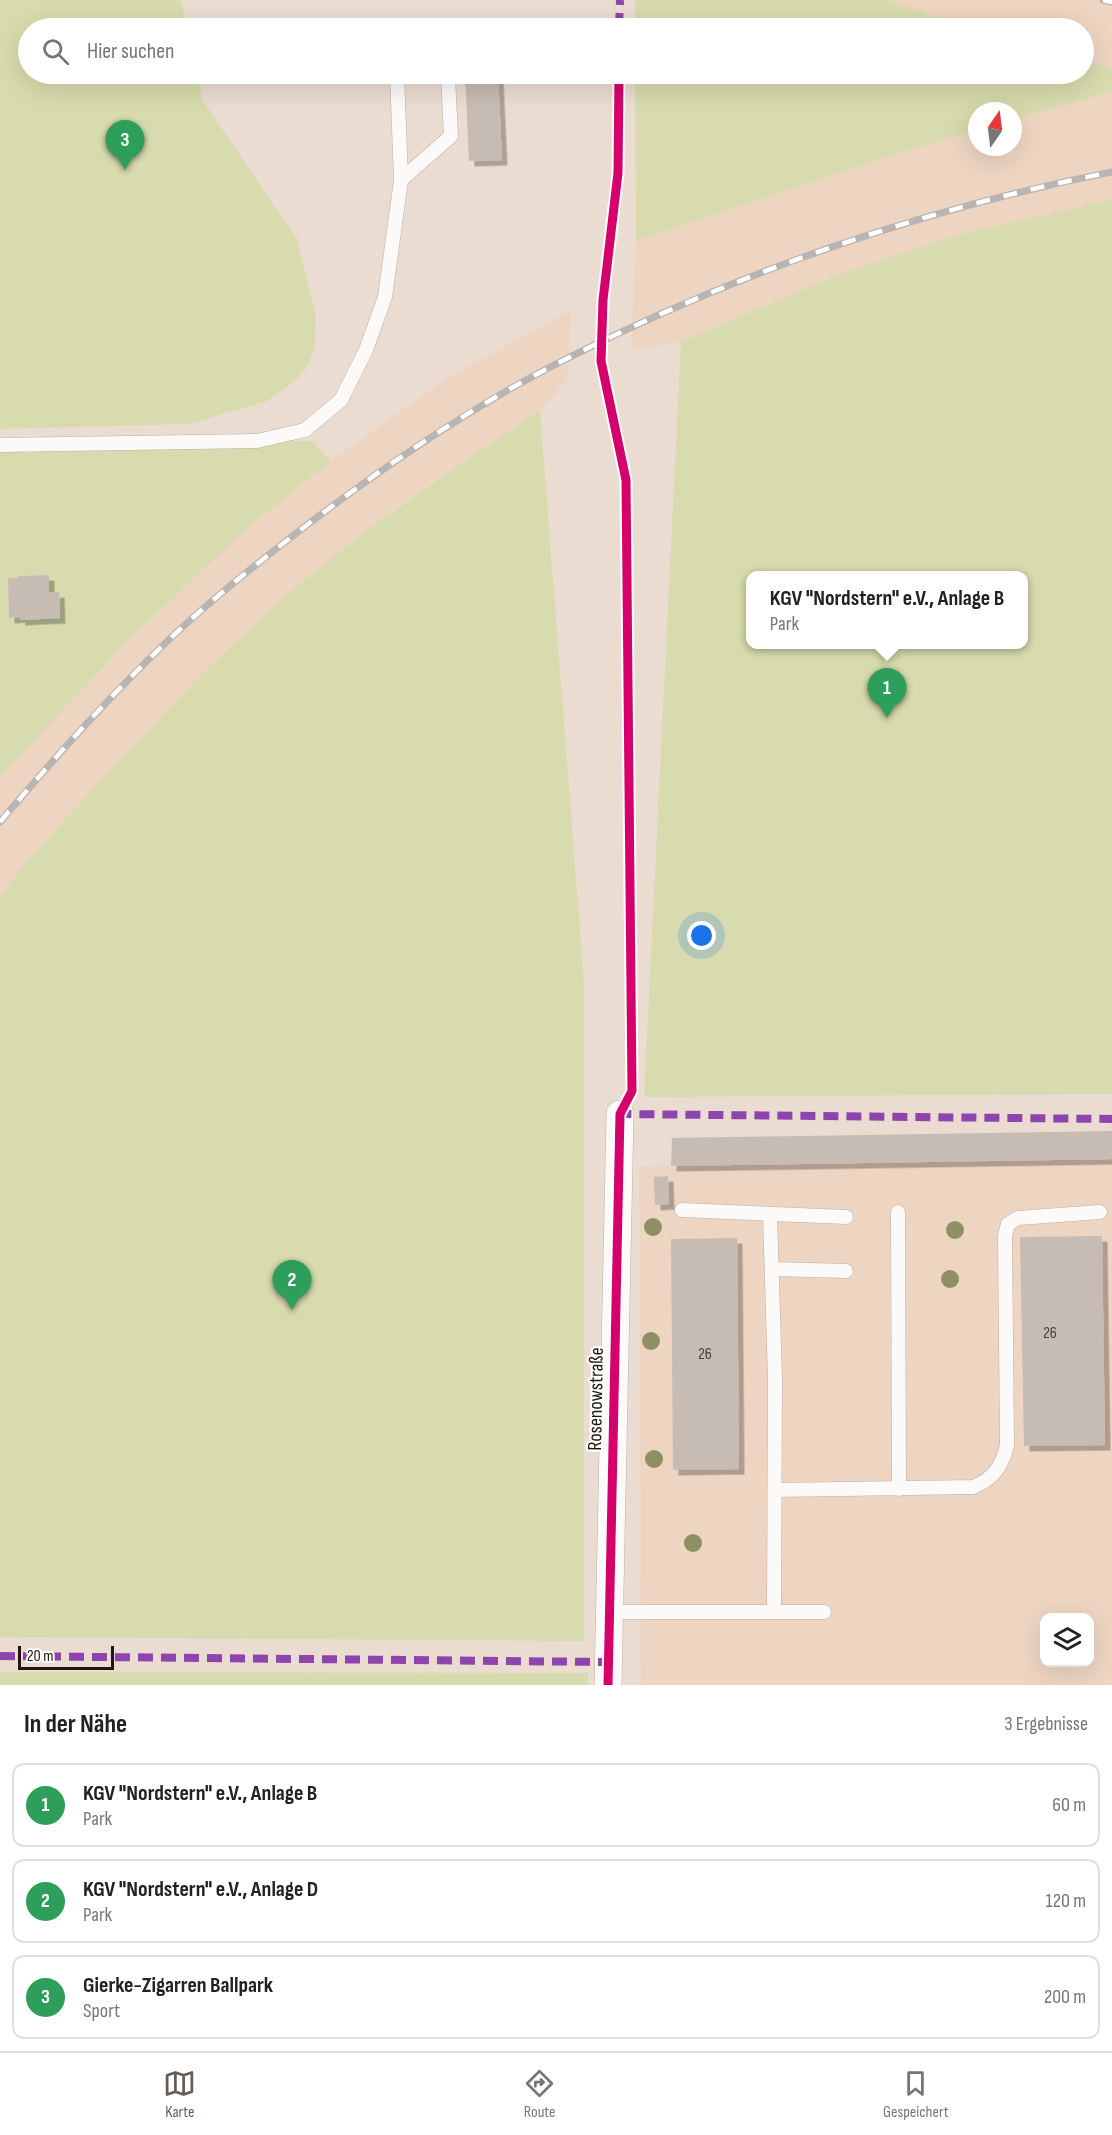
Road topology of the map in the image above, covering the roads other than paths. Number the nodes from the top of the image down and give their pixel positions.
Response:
1 (397, 84) edge
2 (448, 84) edge
3 (401, 180) junction
4 (0, 445) edge
5 (620, 1114) dead end
6 (682, 1210) dead end
7 (898, 1212) dead end
8 (1100, 1212) dead end
9 (771, 1215) junction
10 (846, 1217) dead end
11 (772, 1269) junction
12 (846, 1272) dead end
13 (899, 1489) junction
14 (775, 1490) junction
15 (609, 1612) junction
16 (774, 1612) junction
17 (824, 1612) dead end
18 (608, 1685) edge

1 - 3 lane
2 - 3 lane
3 - 4 lane
5 - 15 street, Rosenowstraße
6 - 9 lane
7 - 13 lane
8 - 13 lane
9 - 10 lane
9 - 11 lane
11 - 12 lane
11 - 14 lane
13 - 14 lane
14 - 16 lane
15 - 16 lane
15 - 18 street, Rosenowstraße
16 - 17 lane

